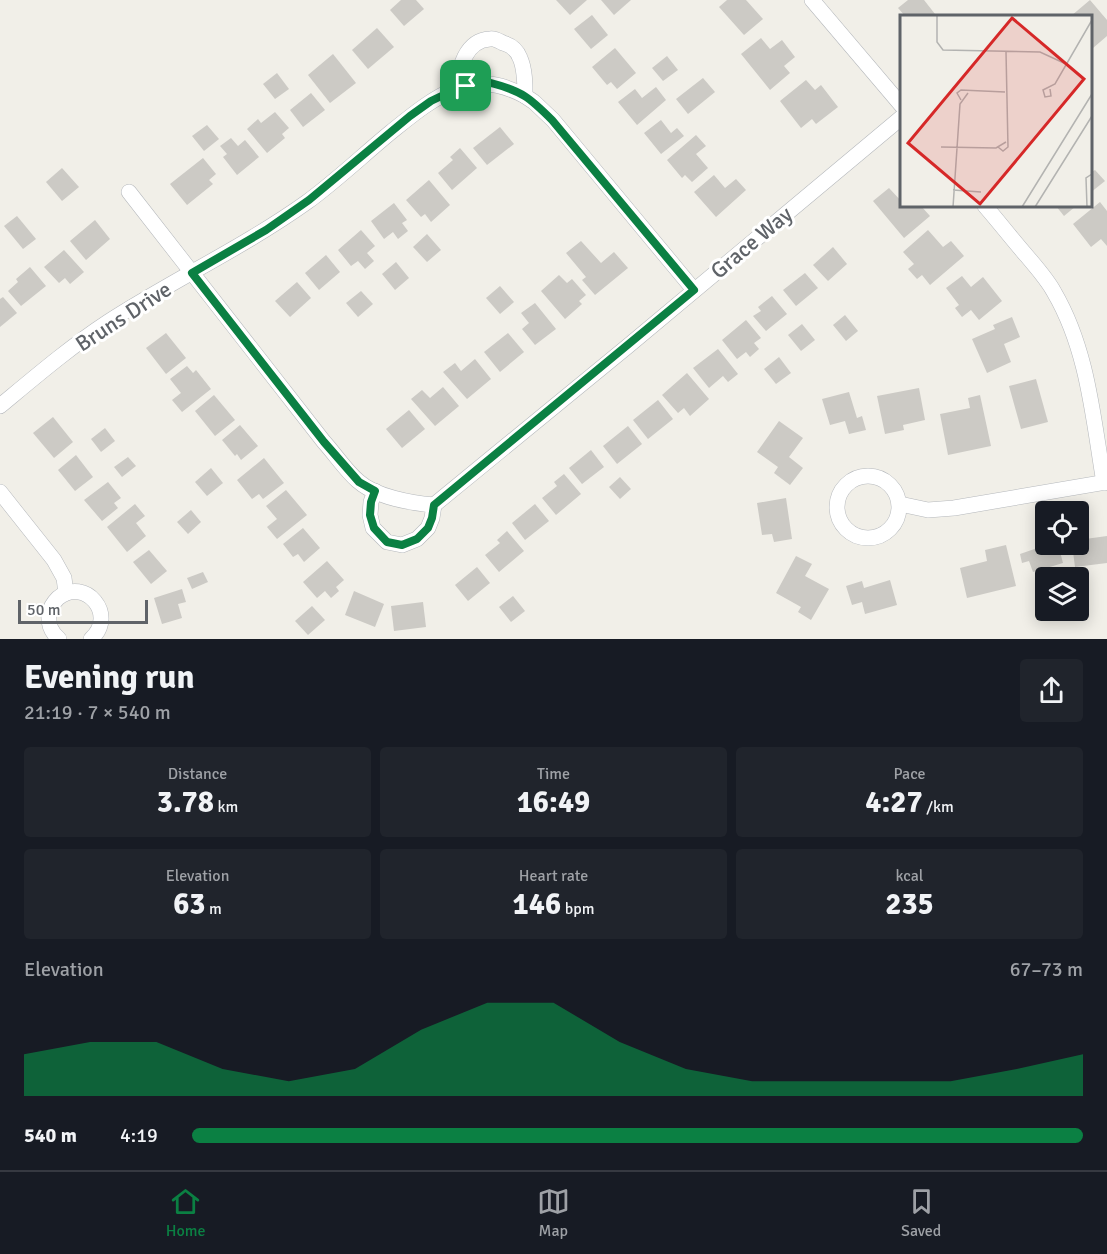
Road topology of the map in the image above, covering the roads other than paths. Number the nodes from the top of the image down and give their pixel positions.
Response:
1 (812, 0) edge
2 (456, 89) junction
3 (525, 96) junction
4 (900, 104) edge
5 (900, 119) edge
6 (129, 192) dead end
7 (986, 207) edge
8 (192, 273) junction
9 (694, 290) junction
10 (0, 406) edge
11 (1106, 482) edge
12 (375, 491) junction
13 (0, 492) edge
14 (900, 504) junction
15 (434, 505) junction
16 (66, 593) junction
17 (59, 639) edge
18 (91, 639) edge

1 - 4 street
2 - 3 street, Bruns Drive
2 - 3 street
2 - 8 street, Bruns Drive
3 - 9 street, Bruns Drive
5 - 9 street, Grace Way
6 - 8 street
7 - 11 street
8 - 10 street, Bruns Drive
8 - 12 street
9 - 15 street, Grace Way
11 - 14 street
12 - 15 street
12 - 15 street
13 - 16 street
14 - 14 street
16 - 17 street
16 - 18 street

